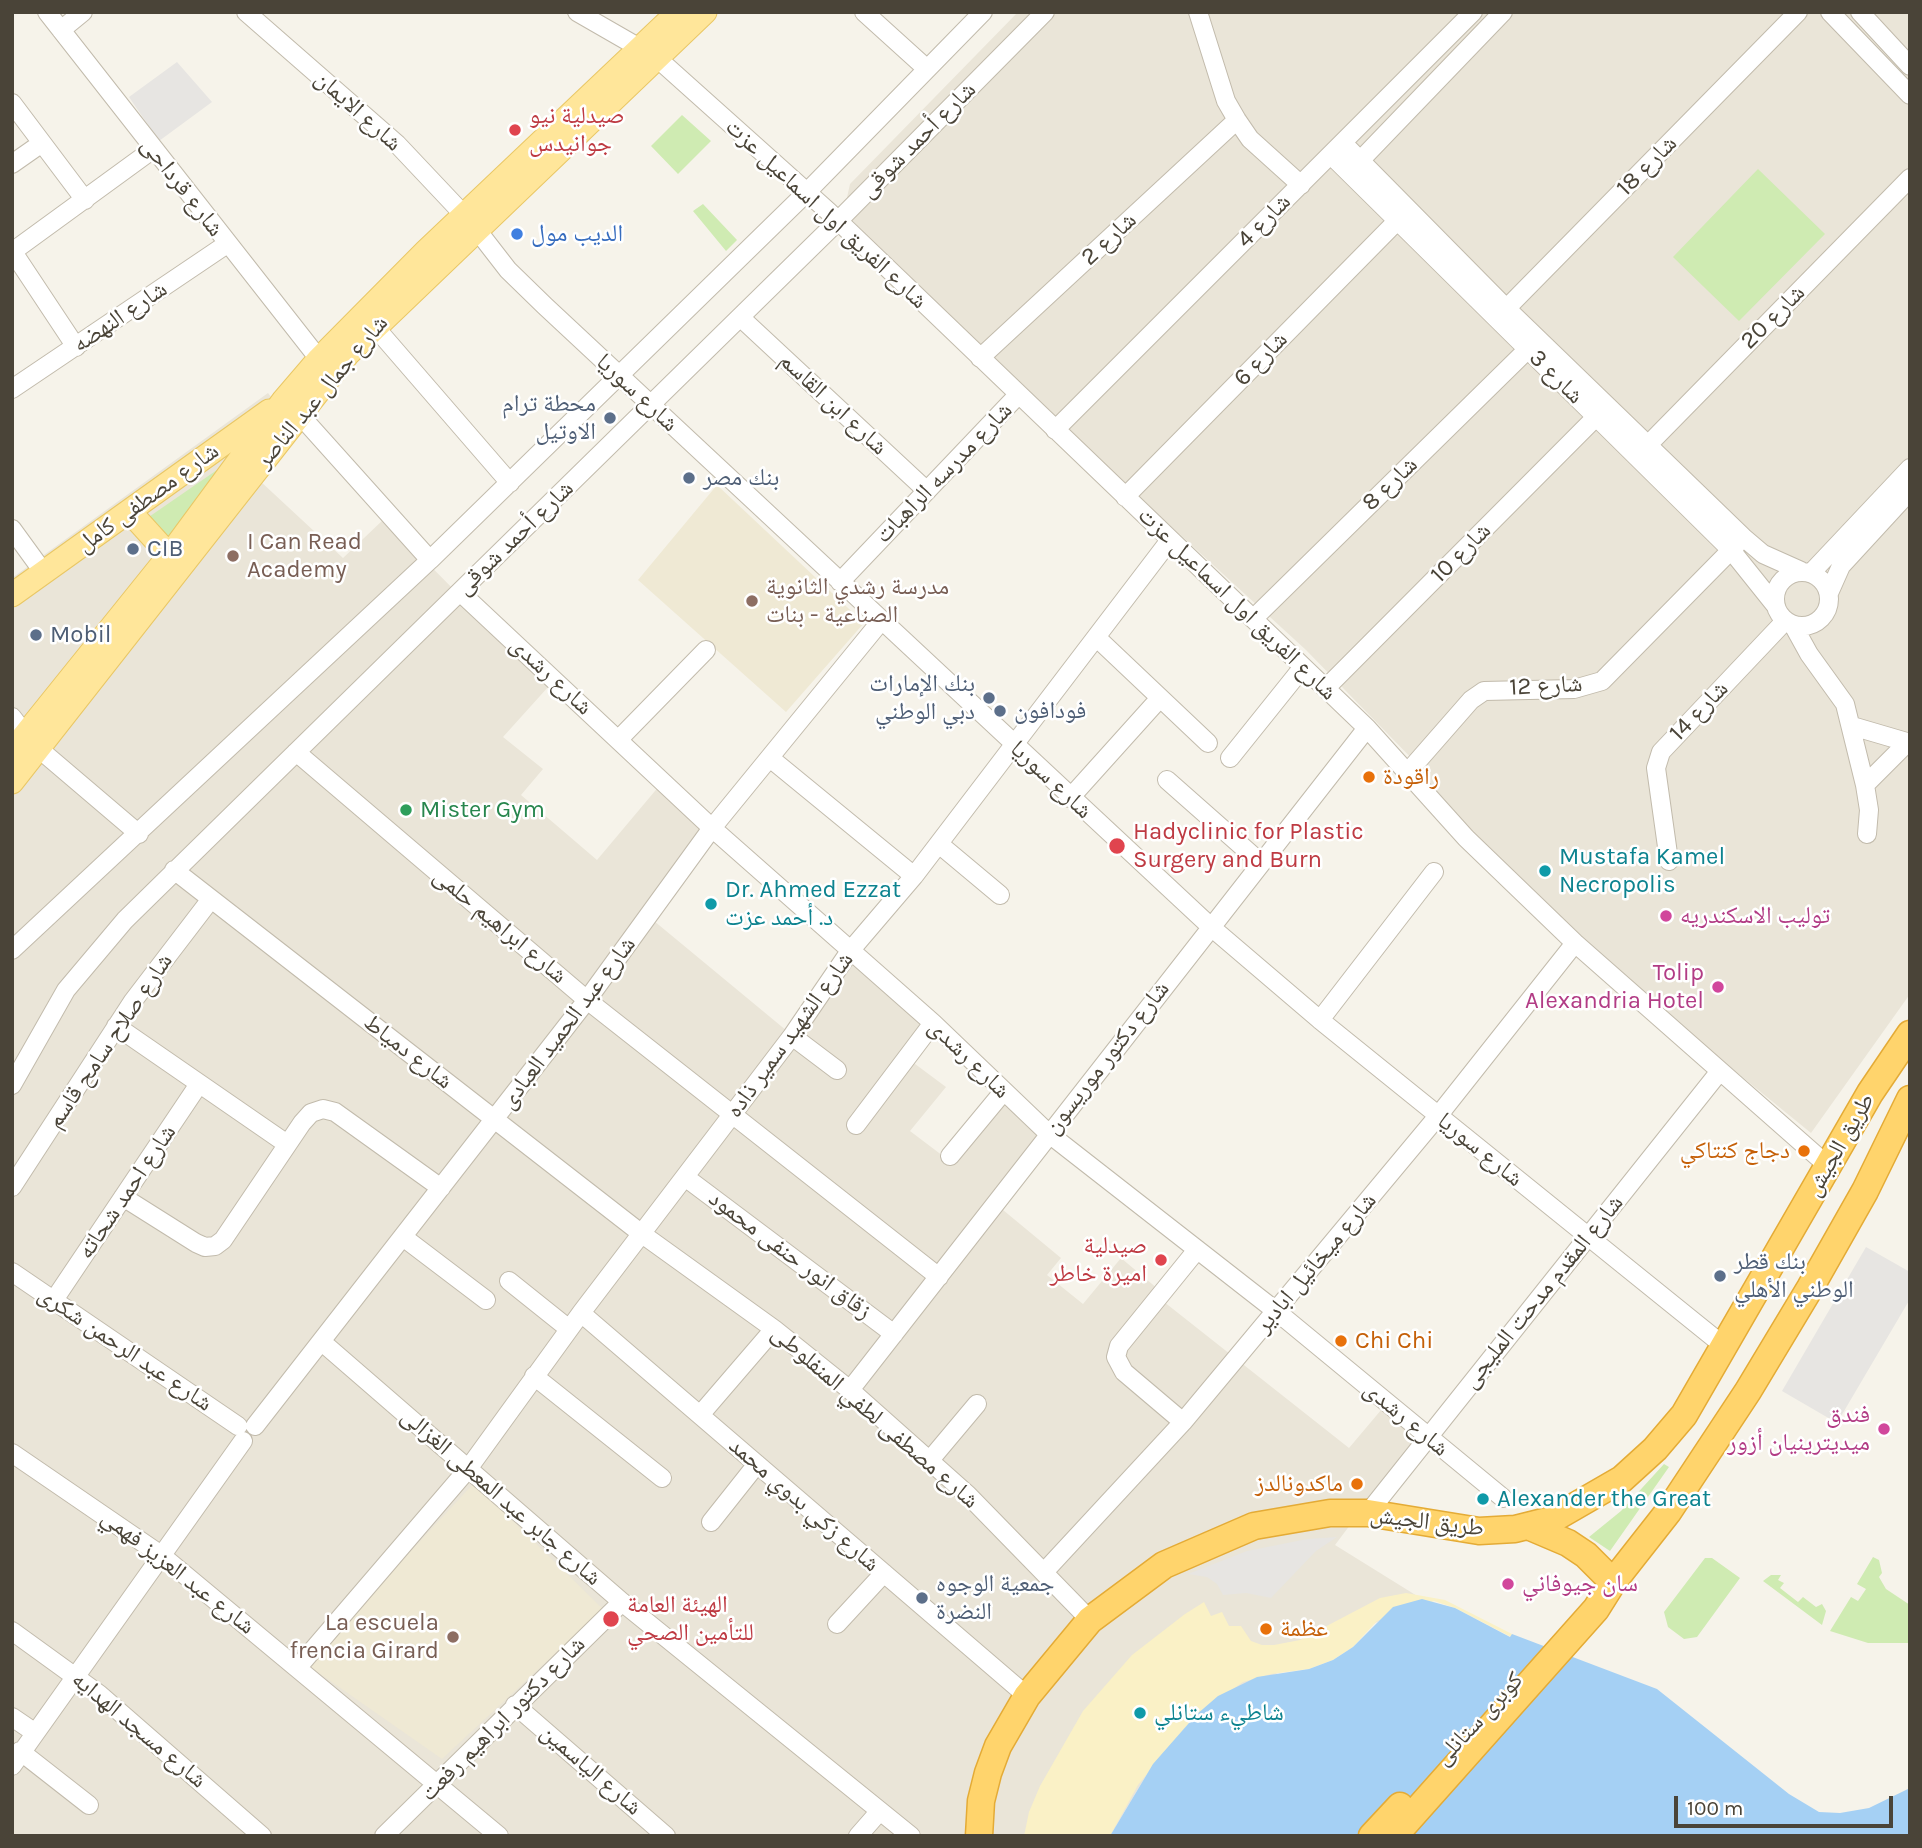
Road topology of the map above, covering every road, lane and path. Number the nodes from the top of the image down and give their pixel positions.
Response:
1 (47, 12) edge
2 (83, 12) edge
3 (246, 12) edge
4 (577, 12) edge
5 (678, 12) edge
6 (705, 12) edge
7 (863, 12) edge
8 (983, 12) edge
9 (1045, 12) edge
10 (1198, 12) edge
11 (1474, 12) edge
12 (1503, 12) edge
13 (1798, 12) edge
14 (1830, 12) edge
15 (1860, 12) edge
16 (61, 30) junction
17 (649, 53) junction
18 (1910, 66) edge
19 (928, 69) junction
20 (1910, 94) edge
21 (12, 103) edge
22 (1237, 120) junction
23 (42, 143) junction
24 (1337, 149) junction
25 (152, 150) junction
26 (12, 164) edge
27 (1355, 167) junction
28 (1910, 178) edge
29 (1301, 185) junction
30 (806, 193) junction
31 (85, 200) junction
32 (838, 221) junction
33 (1397, 221) junction
34 (470, 222) junction
35 (1430, 242) junction
36 (227, 244) junction
37 (13, 252) edge
38 (1501, 313) junction
39 (740, 317) junction
40 (375, 327) junction
41 (76, 346) junction
42 (1527, 350) junction
43 (980, 358) junction
44 (319, 359) junction
45 (619, 377) junction
46 (12, 389) edge
47 (1018, 395) junction
48 (650, 406) junction
49 (291, 407) junction
50 (1596, 417) junction
51 (1055, 430) junction
52 (1642, 451) junction
53 (1910, 468) edge
54 (510, 483) junction
55 (927, 491) junction
56 (1910, 491) edge
57 (1125, 497) junction
58 (130, 512) junction
59 (12, 529) edge
60 (1170, 540) junction
61 (1737, 544) junction
62 (430, 560) junction
63 (174, 562) junction
64 (1806, 572) junction
65 (44, 573) junction
66 (840, 582) junction
67 (460, 592) junction
68 (1829, 593) junction
69 (12, 595) edge
70 (1775, 604) junction
71 (1253, 619) junction
72 (881, 621) junction
73 (1789, 623) junction
74 (1096, 637) junction
75 (706, 650) dead end
76 (1303, 667) junction
77 (1326, 688) junction
78 (1160, 698) junction
79 (1852, 726) junction
80 (1367, 728) junction
81 (22, 738) edge
82 (619, 739) junction
83 (1208, 743) dead end
84 (1908, 743) edge
85 (1013, 745) junction
86 (296, 752) junction
87 (771, 758) junction
88 (1230, 758) dead end
89 (1408, 772) junction
90 (1167, 780) dead end
91 (12, 782) edge
92 (1865, 785) junction
93 (1070, 797) junction
94 (712, 828) junction
95 (139, 834) junction
96 (1867, 834) dead end
97 (939, 844) junction
98 (1669, 861) dead end
99 (1261, 863) junction
100 (174, 870) junction
101 (1434, 872) dead end
102 (914, 876) junction
103 (1000, 895) dead end
104 (212, 899) junction
105 (1211, 927) junction
106 (1574, 943) junction
107 (14, 947) edge
108 (850, 951) junction
109 (587, 1000) junction
110 (1320, 1020) junction
111 (933, 1023) junction
112 (117, 1027) junction
113 (1910, 1034) edge
114 (792, 1037) junction
115 (837, 1070) dead end
116 (1720, 1071) junction
117 (199, 1084) junction
118 (12, 1085) edge
119 (1003, 1092) junction
120 (1910, 1099) edge
121 (732, 1115) junction
122 (1438, 1116) junction
123 (495, 1119) junction
124 (856, 1125) dead end
125 (1910, 1125) edge
126 (1048, 1133) junction
127 (287, 1144) junction
128 (1888, 1148) junction
129 (950, 1156) dead end
130 (1827, 1164) junction
131 (685, 1177) junction
132 (12, 1187) edge
133 (441, 1188) junction
134 (123, 1197) junction
135 (642, 1234) junction
136 (1587, 1236) junction
137 (403, 1237) junction
138 (1196, 1251) junction
139 (12, 1272) edge
140 (939, 1277) junction
141 (509, 1281) dead end
142 (54, 1300) junction
143 (486, 1300) dead end
144 (1276, 1311) junction
145 (581, 1313) junction
146 (569, 1329) junction
147 (774, 1329) junction
148 (894, 1334) junction
149 (322, 1342) junction
150 (1724, 1346) junction
151 (534, 1376) junction
152 (850, 1390) junction
153 (977, 1404) dead end
154 (700, 1415) junction
155 (1183, 1422) junction
156 (246, 1431) junction
157 (1427, 1437) junction
158 (12, 1453) edge
159 (930, 1460) junction
160 (757, 1464) junction
161 (468, 1469) junction
162 (662, 1478) dead end
163 (1503, 1498) dead end
164 (1368, 1513) junction
165 (712, 1522) dead end
166 (1528, 1526) junction
167 (161, 1555) junction
168 (1045, 1571) junction
169 (884, 1573) junction
170 (1613, 1582) junction
171 (622, 1602) junction
172 (1591, 1606) junction
173 (1090, 1620) junction
174 (837, 1625) dead end
175 (12, 1631) edge
176 (299, 1667) junction
177 (75, 1675) junction
178 (1027, 1696) junction
179 (515, 1705) junction
180 (12, 1717) edge
181 (34, 1732) junction
182 (16, 1759) edge
183 (437, 1783) junction
184 (89, 1805) dead end
185 (879, 1812) junction
186 (262, 1836) edge
187 (384, 1836) edge
188 (499, 1836) edge
189 (666, 1836) edge
190 (858, 1836) edge
191 (911, 1836) edge
192 (979, 1836) edge
193 (1372, 1836) edge
194 (1394, 1836) edge

1 - 16 street, شارع قرداحى
2 - 16 street
3 - 34 street, شارع الايمان
4 - 17 street, شارع الفريق اول اسماعيل عزت
5 - 17 main road, شارع جمال عبد الناصر
6 - 17 main road, شارع جمال عبد الناصر
7 - 19 street
8 - 19 street, شارع أحمد شوقى
9 - 32 street, شارع أحمد شوقى
10 - 22 street
11 - 24 street, شارع 4
12 - 27 street
13 - 38 street, شارع 18
14 - 20 street
15 - 18 street
16 - 25 street, شارع قرداحى
17 - 30 street, شارع الفريق اول اسماعيل عزت
17 - 34 main road, شارع جمال عبد الناصر
19 - 30 street, شارع أحمد شوقى
21 - 23 street
22 - 29 street
22 - 43 street, شارع 2
23 - 26 street
23 - 31 street
24 - 27 street, شارع 3
24 - 29 street, شارع 4
25 - 31 street
25 - 36 street, شارع قرداحى
27 - 33 street, شارع 3
27 - 35 street, شارع 3
28 - 52 street, شارع 20
29 - 51 street, شارع 4
30 - 32 street, شارع الفريق اول اسماعيل عزت
30 - 45 street, شارع أحمد شوقى
31 - 37 street
32 - 39 street, شارع أحمد شوقى
32 - 43 street, شارع الفريق اول اسماعيل عزت
33 - 35 street, شارع 3
33 - 57 street, شارع 6
34 - 40 main road, شارع جمال عبد الناصر
34 - 44 main road, شارع جمال عبد الناصر
34 - 45 street, شارع سوريا
35 - 38 street, شارع 3
36 - 41 street, شارع النهضه
36 - 44 street, شارع قرداحى
37 - 41 street
38 - 42 street, شارع 3
38 - 52 street, شارع 3
39 - 48 street, شارع أحمد شوقى
39 - 55 street, شارع ابن القاسم
40 - 49 main road, شارع جمال عبد الناصر
40 - 54 street
41 - 46 street, شارع النهضه
42 - 50 street, شارع 3
42 - 71 street, شارع 8
43 - 47 street, شارع الفريق اول اسماعيل عزت
44 - 49 main road, شارع جمال عبد الناصر
45 - 48 street, شارع سوريا
45 - 54 street, شارع أحمد شوقى
47 - 51 street, شارع الفريق اول اسماعيل عزت
47 - 55 street, شارع مدرسه الراهبات
48 - 66 street, شارع سوريا
48 - 67 street, شارع أحمد شوقى
49 - 58 main road, شارع مصطفى كامل
49 - 62 street
49 - 63 main road, شارع جمال عبد الناصر
50 - 52 street, شارع 3
50 - 77 street, شارع 10
51 - 57 street, شارع الفريق اول اسماعيل عزت
52 - 61 street, شارع 3
53 - 64 street
54 - 62 street, شارع أحمد شوقى
55 - 66 street, شارع مدرسه الراهبات
56 - 68 street
57 - 60 street, شارع الفريق اول اسماعيل عزت
58 - 63 main road
58 - 65 main road, شارع مصطفى كامل
59 - 65 street
60 - 71 street, شارع الفريق اول اسماعيل عزت
60 - 74 street, شارع الشهيد سمير ذاده
61 - 64 street, شارع 3
61 - 70 street, شارع 3
61 - 89 street, شارع 12
62 - 95 street, شارع أحمد شوقى
63 - 81 main road, شارع جمال عبد الناصر
64 - 68 street
64 - 70 street
65 - 69 main road, شارع مصطفى كامل
66 - 72 street, شارع سوريا
67 - 82 street, شارع رشدى
67 - 86 street, شارع أحمد شوقى
68 - 73 street
70 - 73 street
71 - 76 street, شارع الفريق اول اسماعيل عزت
72 - 85 street, شارع سوريا
72 - 87 street, شارع عبد الحميد العبادى
73 - 79 street
73 - 98 street, شارع 14
74 - 78 street
74 - 85 street, شارع الشهيد سمير ذاده
75 - 82 street
76 - 77 street, شارع الفريق اول اسماعيل عزت
76 - 88 street
77 - 80 street, شارع الفريق اول اسماعيل عزت
78 - 83 street
78 - 93 street
79 - 84 street
79 - 92 street
80 - 89 street, شارع الفريق اول اسماعيل عزت
80 - 99 street, شارع دكتور موريسون
81 - 91 main road, شارع جمال عبد الناصر
81 - 95 street
82 - 94 street, شارع رشدى
84 - 92 street
85 - 93 street, شارع سوريا
85 - 97 street, شارع الشهيد سمير ذاده
86 - 100 street, شارع أحمد شوقى
86 - 109 street, شارع ابراهيم حلمى
87 - 94 street, شارع عبد الحميد العبادى
87 - 102 street
89 - 106 street, شارع الفريق اول اسماعيل عزت
90 - 99 street
92 - 96 street
93 - 105 street, شارع سوريا
94 - 108 street, شارع رشدى
94 - 109 street, شارع عبد الحميد العبادى
95 - 107 street, شارع أحمد شوقى
97 - 102 street, شارع الشهيد سمير ذاده
97 - 103 street
99 - 105 street, شارع دكتور موريسون
100 - 104 street, شارع دمياط
100 - 118 street, شارع أحمد شوقى
101 - 110 street
102 - 108 street, شارع الشهيد سمير ذاده
104 - 112 street, شارع صلاح سامح قاسم
104 - 123 street, شارع دمياط
105 - 110 street, شارع سوريا
105 - 126 street, شارع دكتور موريسون
106 - 116 street, شارع الفريق اول اسماعيل عزت
106 - 122 street, شارع ميخائيل ابادير
108 - 111 street, شارع رشدى
108 - 114 street, شارع الشهيد سمير ذاده
109 - 121 street, شارع ابراهيم حلمى
109 - 123 street, شارع عبد الحميد العبادى
110 - 122 street, شارع سوريا
111 - 119 street, شارع رشدى
111 - 124 street
112 - 117 street
112 - 132 street, شارع صلاح سامح قاسم
113 - 130 highway, طريق الجيش
114 - 115 street
114 - 121 street, شارع الشهيد سمير ذاده
116 - 130 street, شارع الفريق اول اسماعيل عزت
116 - 136 street, شارع المقدم مدحت المليجى
117 - 127 street
117 - 134 street, شارع احمد شحاته
119 - 126 street, شارع رشدى
119 - 129 street
120 - 128 highway, طريق الجيش
121 - 131 street, شارع الشهيد سمير ذاده
121 - 140 street, شارع ابراهيم حلمى
122 - 136 street, شارع سوريا
122 - 144 street, شارع ميخائيل ابادير
123 - 133 street, شارع عبد الحميد العبادى
123 - 135 street, شارع دمياط
125 - 128 highway
126 - 138 street, شارع رشدى
126 - 140 street, شارع دكتور موريسون
127 - 133 street
127 - 134 street
128 - 170 highway, طريق الجيش
130 - 150 highway, طريق الجيش
131 - 135 street, شارع الشهيد سمير ذاده
131 - 148 street, زقاق انور حنفى محمود
133 - 137 street, شارع عبد الحميد العبادى
134 - 142 street, شارع احمد شحاته
135 - 145 street, شارع الشهيد سمير ذاده
135 - 147 street, شارع مصطفى لطفي المنفلوطى
136 - 150 street, شارع سوريا
136 - 157 street, شارع المقدم مدحت المليجى
137 - 143 street
137 - 149 street, شارع عبد الحميد العبادى
138 - 144 street, شارع رشدى
138 - 155 street
139 - 142 street, شارع عبد الرحمن شكرى
140 - 148 street, شارع دكتور موريسون
141 - 146 street
142 - 156 street, شارع عبد الرحمن شكرى
144 - 155 street, شارع ميخائيل ابادير
144 - 157 street, شارع رشدى
145 - 146 street, شارع الشهيد سمير ذاده
145 - 154 street, شارع زكي بدوي محمد
146 - 151 street, شارع الشهيد سمير ذاده
147 - 152 street, شارع مصطفى لطفي المنفلوطى
147 - 154 street
148 - 152 street, شارع دكتور موريسون
149 - 156 street, شارع عبد الحميد العبادى
149 - 161 street, شارع جابر عبد المعطى الغزالى
150 - 166 highway, طريق الجيش
151 - 161 street, شارع الشهيد سمير ذاده
151 - 162 street
152 - 159 street, شارع مصطفى لطفي المنفلوطى
153 - 159 street
154 - 160 street, شارع زكي بدوي محمد
155 - 168 street, شارع ميخائيل ابادير
156 - 167 street, شارع عبد الحميد العبادى
157 - 163 street, شارع رشدى
157 - 164 street, شارع المقدم مدحت المليجى
158 - 167 street, شارع عبد العزيز فهمي
159 - 168 street, شارع مصطفى لطفي المنفلوطى
160 - 165 street
160 - 169 street, شارع زكي بدوي محمد
161 - 171 street, شارع جابر عبد المعطى الغزالى
161 - 176 street, شارع الشهيد سمير ذاده
164 - 166 highway, طريق الجيش
164 - 173 highway, طريق الجيش
166 - 170 highway
167 - 176 street, شارع عبد العزيز فهمي
167 - 177 street, شارع عبد الحميد العبادى
168 - 173 street, شارع مصطفى لطفي المنفلوطى
169 - 174 street
169 - 178 street, شارع زكي بدوي محمد
170 - 172 highway, طريق الجيش
171 - 179 street, شارع دكتور ابراهيم رفعت
171 - 185 street, شارع جابر عبد المعطى الغزالى
172 - 193 highway, كوبرى ستانلى
172 - 194 highway, كوبرى ستانلى
173 - 178 highway, طريق الجيش
175 - 177 street, شارع مسجد الهدايه
176 - 183 street, شارع عبد العزيز فهمي
177 - 181 street, شارع عبد الحميد العبادى
177 - 186 street, شارع مسجد الهدايه
178 - 192 highway, طريق الجيش
179 - 183 street, شارع دكتور ابراهيم رفعت
179 - 189 street, شارع الياسمين
180 - 181 street
181 - 182 street, شارع عبد الحميد العبادى
182 - 184 street
183 - 187 street, شارع دكتور ابراهيم رفعت
183 - 188 street, شارع عبد العزيز فهمي
185 - 190 street
185 - 191 street, شارع جابر عبد المعطى الغزالى

